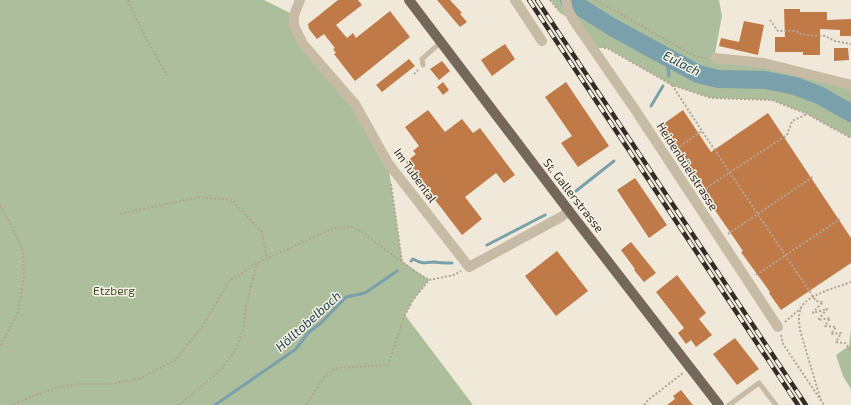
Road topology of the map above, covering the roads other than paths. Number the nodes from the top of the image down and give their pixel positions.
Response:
1 (300, 0) edge
2 (408, 0) edge
3 (515, 0) edge
4 (567, 5) edge
5 (542, 41) dead end
6 (441, 42) junction
7 (715, 58) road end
8 (423, 65) dead end
9 (851, 85) edge
10 (569, 211) junction
11 (778, 327) road end
12 (719, 405) edge
13 (729, 405) edge
14 (776, 405) edge

1 - 10 street, Im Tubental
2 - 6 main road, St. Gallerstrasse
3 - 5 street
4 - 11 street, Heidenbüelstrasse
6 - 8 lane
6 - 10 main road, St. Gallerstrasse
7 - 9 street
10 - 12 main road, St. Gallerstrasse
13 - 14 lane

